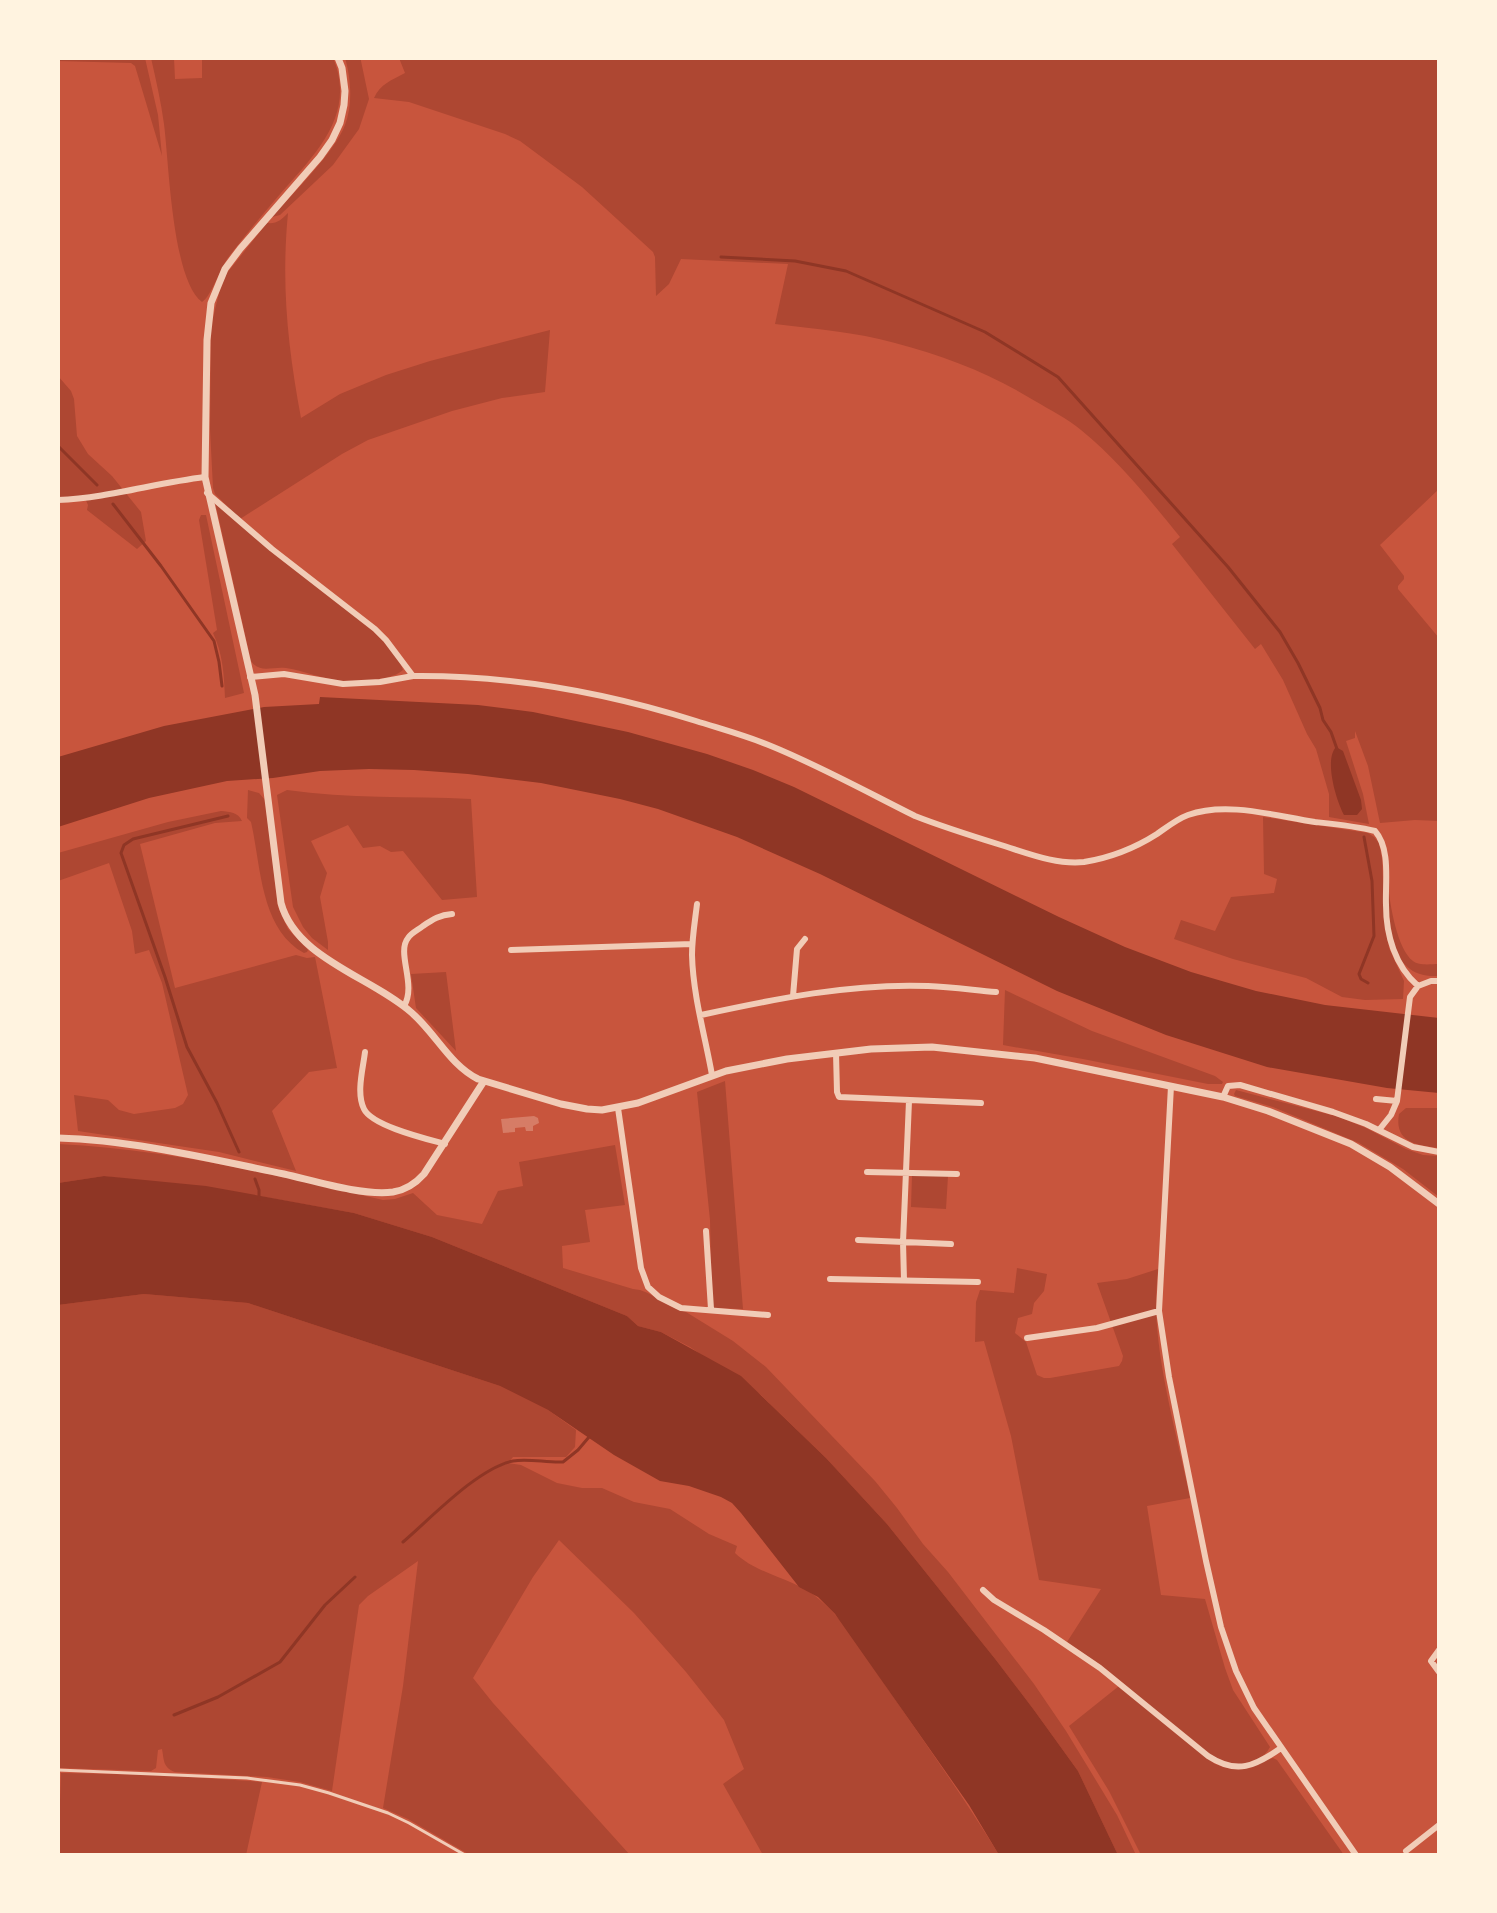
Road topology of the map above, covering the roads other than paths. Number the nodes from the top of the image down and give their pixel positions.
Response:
1 (338, 58) edge
2 (205, 477) junction
3 (207, 493) junction
4 (58, 500) edge
5 (413, 676) junction
6 (250, 677) junction
7 (697, 904) dead end
8 (452, 914) dead end
9 (805, 939) dead end
10 (692, 944) junction
11 (511, 950) dead end
12 (1439, 981) edge
13 (1418, 986) junction
14 (996, 992) dead end
15 (793, 996) junction
16 (404, 1006) junction
17 (701, 1015) junction
18 (365, 1052) dead end
19 (836, 1053) junction
20 (712, 1075) junction
21 (484, 1081) junction
22 (1171, 1086) junction
23 (1223, 1097) junction
24 (1398, 1098) junction
25 (1376, 1099) dead end
26 (909, 1101) junction
27 (981, 1103) dead end
28 (618, 1108) junction
29 (1379, 1130) junction
30 (58, 1138) edge
31 (445, 1144) junction
32 (1439, 1152) edge
33 (867, 1172) dead end
34 (907, 1172) junction
35 (957, 1174) dead end
36 (1439, 1204) edge
37 (706, 1231) dead end
38 (858, 1240) dead end
39 (903, 1242) junction
40 (951, 1244) dead end
41 (830, 1279) dead end
42 (904, 1280) junction
43 (978, 1282) dead end
44 (711, 1309) junction
45 (1159, 1311) junction
46 (768, 1315) dead end
47 (1027, 1338) dead end
48 (983, 1590) dead end
49 (1439, 1650) edge
50 (1439, 1672) edge
51 (1281, 1748) junction
52 (58, 1770) edge
53 (1439, 1825) edge
54 (1406, 1851) dead end
55 (465, 1855) edge
56 (1356, 1855) edge

1 - 2 street
2 - 3 street
2 - 4 street
3 - 5 street
3 - 6 street
5 - 6 street
5 - 13 street
6 - 16 street
7 - 10 street
8 - 16 street
9 - 15 street
10 - 11 street
10 - 17 street
12 - 13 street
13 - 24 street
14 - 15 street
15 - 17 street
16 - 21 street
17 - 20 street
18 - 31 street
19 - 20 street
19 - 22 street
19 - 26 street
20 - 28 street
21 - 28 street
21 - 31 street
22 - 23 street
22 - 45 street
23 - 29 street
23 - 36 street
24 - 25 street
24 - 29 street
26 - 27 street
26 - 34 street
28 - 44 street
29 - 32 street
30 - 31 street
33 - 34 street
34 - 35 street
34 - 39 street
37 - 44 street
38 - 39 street
39 - 40 street
39 - 42 street
41 - 42 street
42 - 43 street
44 - 46 street
45 - 47 street
45 - 51 street
48 - 51 street
49 - 50 street
51 - 56 street
52 - 55 lane
53 - 54 street

